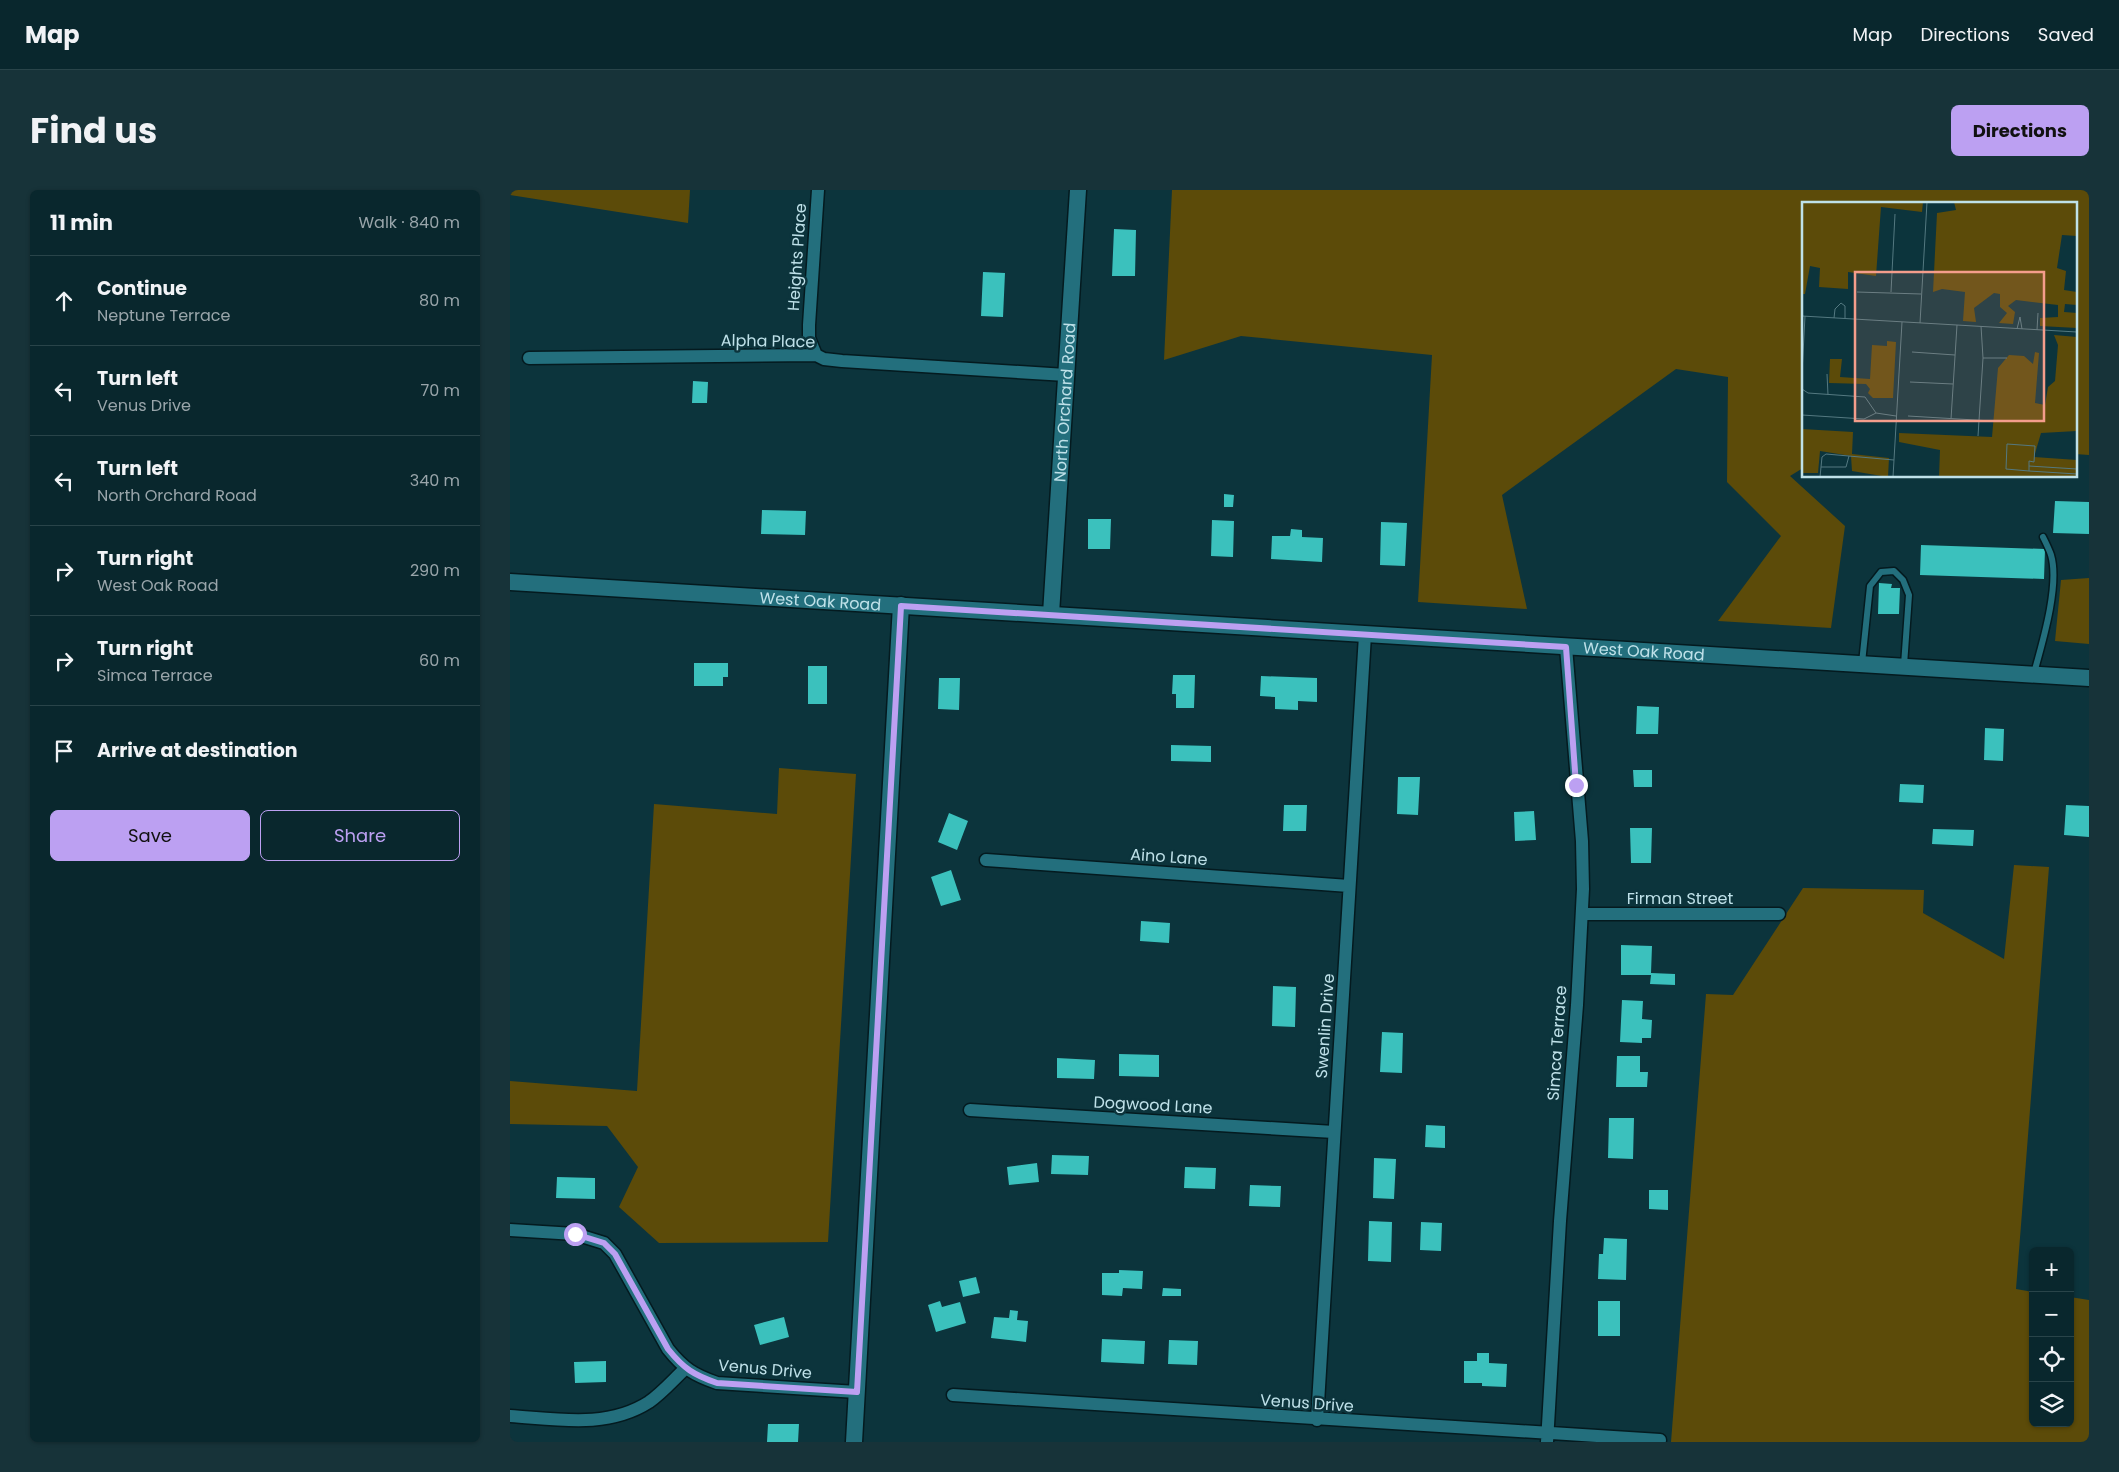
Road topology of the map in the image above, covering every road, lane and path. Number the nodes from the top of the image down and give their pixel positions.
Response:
1 (818, 190) edge
2 (1078, 190) edge
3 (816, 355) junction
4 (529, 358) dead end
5 (1066, 375) junction
6 (2043, 537) dead end
7 (510, 582) edge
8 (901, 606) junction
9 (1051, 614) junction
10 (1366, 635) junction
11 (1566, 647) junction
12 (1862, 664) junction
13 (1904, 666) junction
14 (2033, 675) junction
15 (2089, 678) edge
16 (986, 860) dead end
17 (1349, 886) junction
18 (1582, 914) junction
19 (1779, 914) dead end
20 (970, 1110) dead end
21 (1334, 1132) junction
22 (510, 1230) edge
23 (686, 1368) junction
24 (857, 1392) junction
25 (953, 1395) dead end
26 (510, 1416) edge
27 (1317, 1420) junction
28 (1547, 1438) edge
29 (1660, 1440) dead end
30 (854, 1442) edge

1 - 3 street, Heights Place
2 - 5 street, North Orchard Road
3 - 4 street, Alpha Place
3 - 5 street, Alpha Place
5 - 9 street, North Orchard Road
6 - 14 lane
7 - 8 street, West Oak Road
8 - 9 street, West Oak Road
8 - 24 street
9 - 10 street, West Oak Road
10 - 11 street, West Oak Road
10 - 17 street, Swenlin Drive
11 - 12 street, West Oak Road
11 - 18 street, Simca Terrace
12 - 13 street, West Oak Road
12 - 13 lane
13 - 14 street, West Oak Road
14 - 15 street, West Oak Road
16 - 17 street, Aino Lane
17 - 21 street, Swenlin Drive
18 - 19 street, Firman Street
18 - 28 street, Simca Terrace
20 - 21 street, Dogwood Lane
21 - 27 street, Swenlin Drive
22 - 23 street, Venus Drive
23 - 24 street, Venus Drive
23 - 26 street
24 - 30 street
25 - 27 street, Venus Drive
27 - 28 street, Venus Drive
28 - 29 street, Venus Drive

